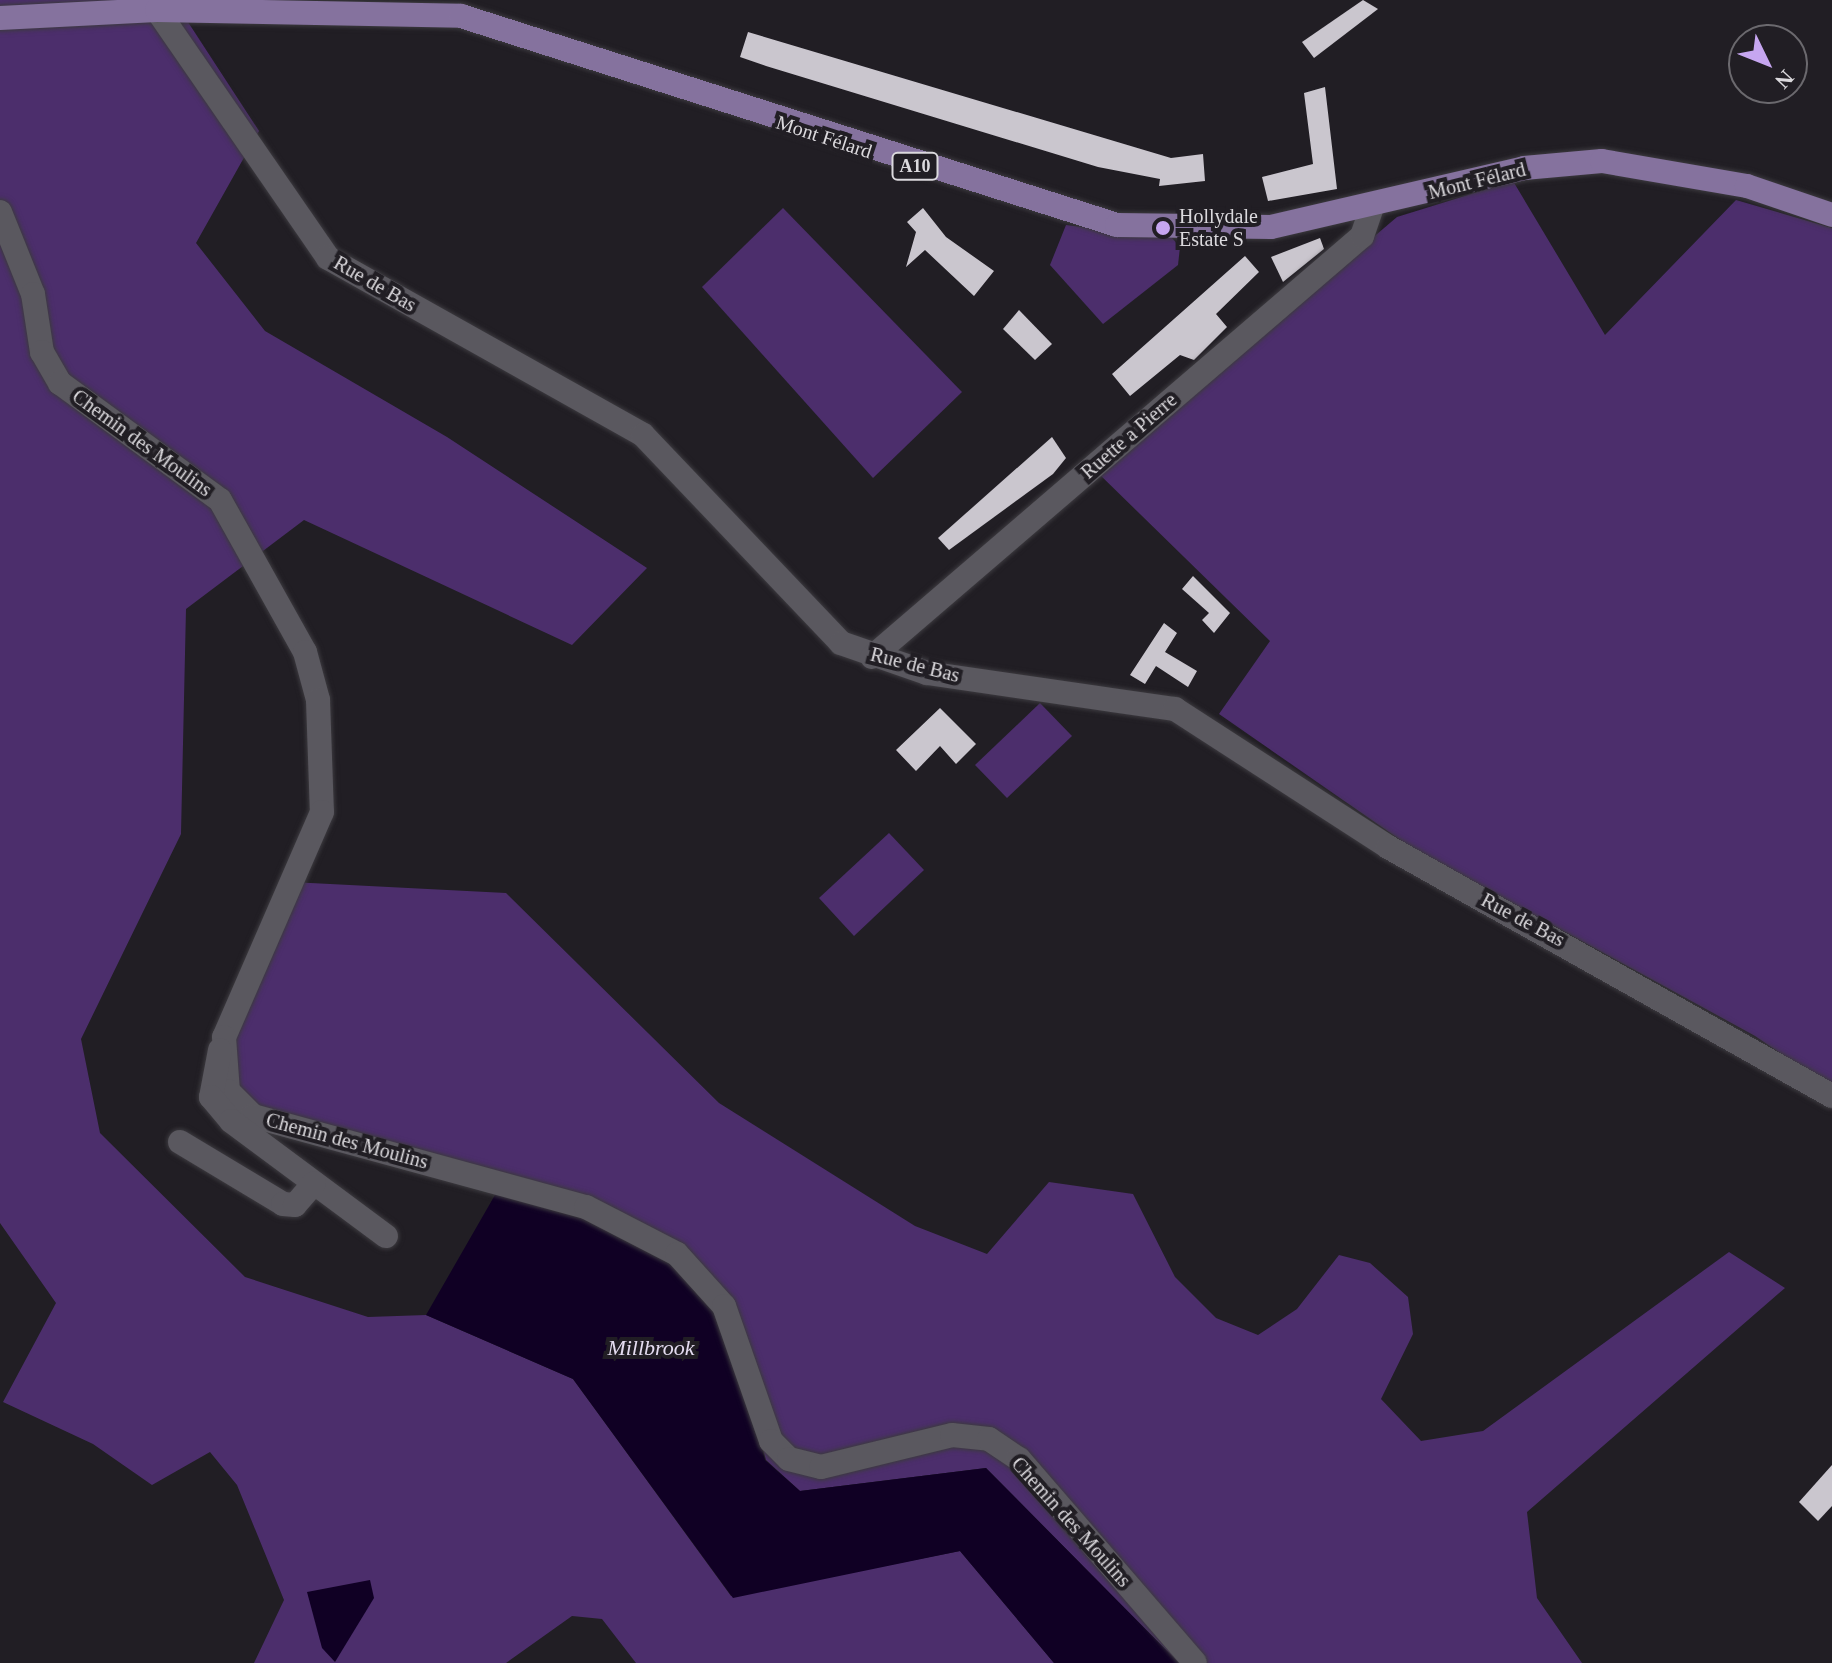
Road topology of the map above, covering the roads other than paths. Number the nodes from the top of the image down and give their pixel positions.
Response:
1 (157, 10) junction
2 (0, 18) edge
3 (1372, 207) junction
4 (0, 212) edge
5 (1832, 215) edge
6 (872, 657) junction
7 (224, 1037) junction
8 (1832, 1096) edge
9 (180, 1142) dead end
10 (314, 1183) junction
11 (386, 1236) dead end
12 (1195, 1663) edge

1 - 2 main road, Mont Félard / A10
1 - 3 main road, Mont Félard / A10
1 - 6 street, Rue de Bas
3 - 5 main road, Mont Félard / A10
3 - 6 street, Ruette a Pierre
4 - 7 street, Chemin des Moulins
6 - 8 street, Rue de Bas
7 - 10 street
7 - 12 street, Chemin des Moulins
9 - 10 street
10 - 11 street

